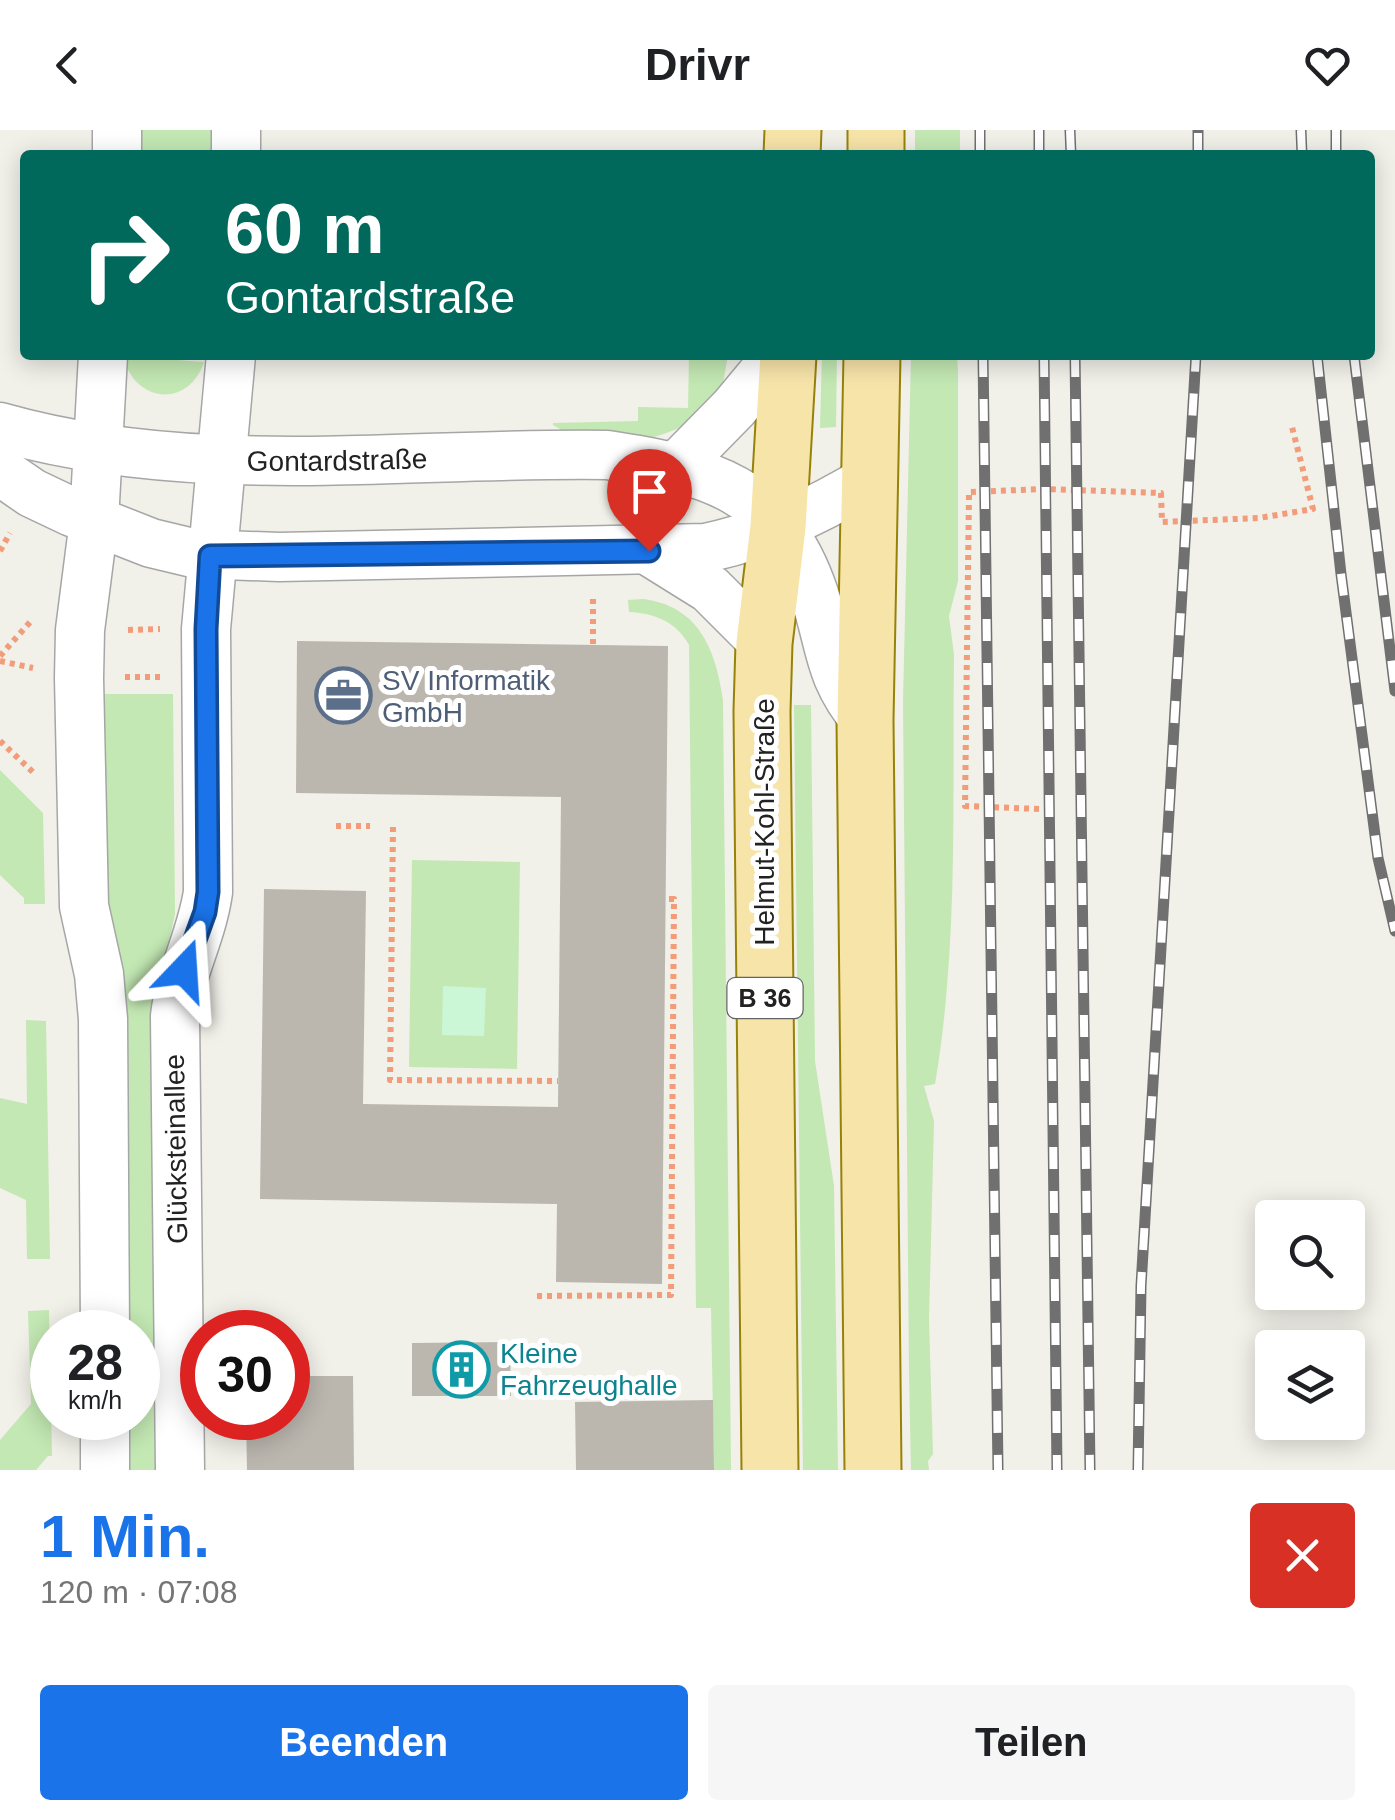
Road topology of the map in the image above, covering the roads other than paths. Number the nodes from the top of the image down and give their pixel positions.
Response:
1 (103, 360) edge
2 (231, 360) edge
3 (774, 360) edge
4 (788, 360) edge
5 (872, 360) edge
6 (0, 427) edge
7 (98, 448) junction
8 (222, 460) junction
9 (677, 466) junction
10 (0, 470) edge
11 (870, 480) junction
12 (94, 521) junction
13 (778, 528) junction
14 (649, 551) junction
15 (210, 556) junction
16 (764, 643) junction
17 (865, 720) junction
18 (105, 1310) edge
19 (105, 1440) edge
20 (106, 1470) edge
21 (180, 1470) edge
22 (770, 1470) edge
23 (874, 1470) edge

1 - 7 street
2 - 8 street, Glücksteinallee
3 - 9 street
4 - 13 main road, Helmut-Kohl-Straße / B 36
5 - 11 main road
6 - 7 street, Gontardstraße
7 - 8 street, Gontardstraße
7 - 12 street
8 - 9 street, Gontardstraße
8 - 15 street, Glücksteinallee
9 - 13 street, Gontardstraße
10 - 12 street
11 - 13 street
11 - 17 main road
12 - 15 street
12 - 18 street
13 - 14 street
13 - 16 main road, Helmut-Kohl-Straße / B 36
13 - 17 street, Gontardstraße
14 - 15 street
14 - 16 street
15 - 21 street, Glücksteinallee
16 - 22 main road, Helmut-Kohl-Straße / B 36
17 - 23 main road
19 - 20 street

